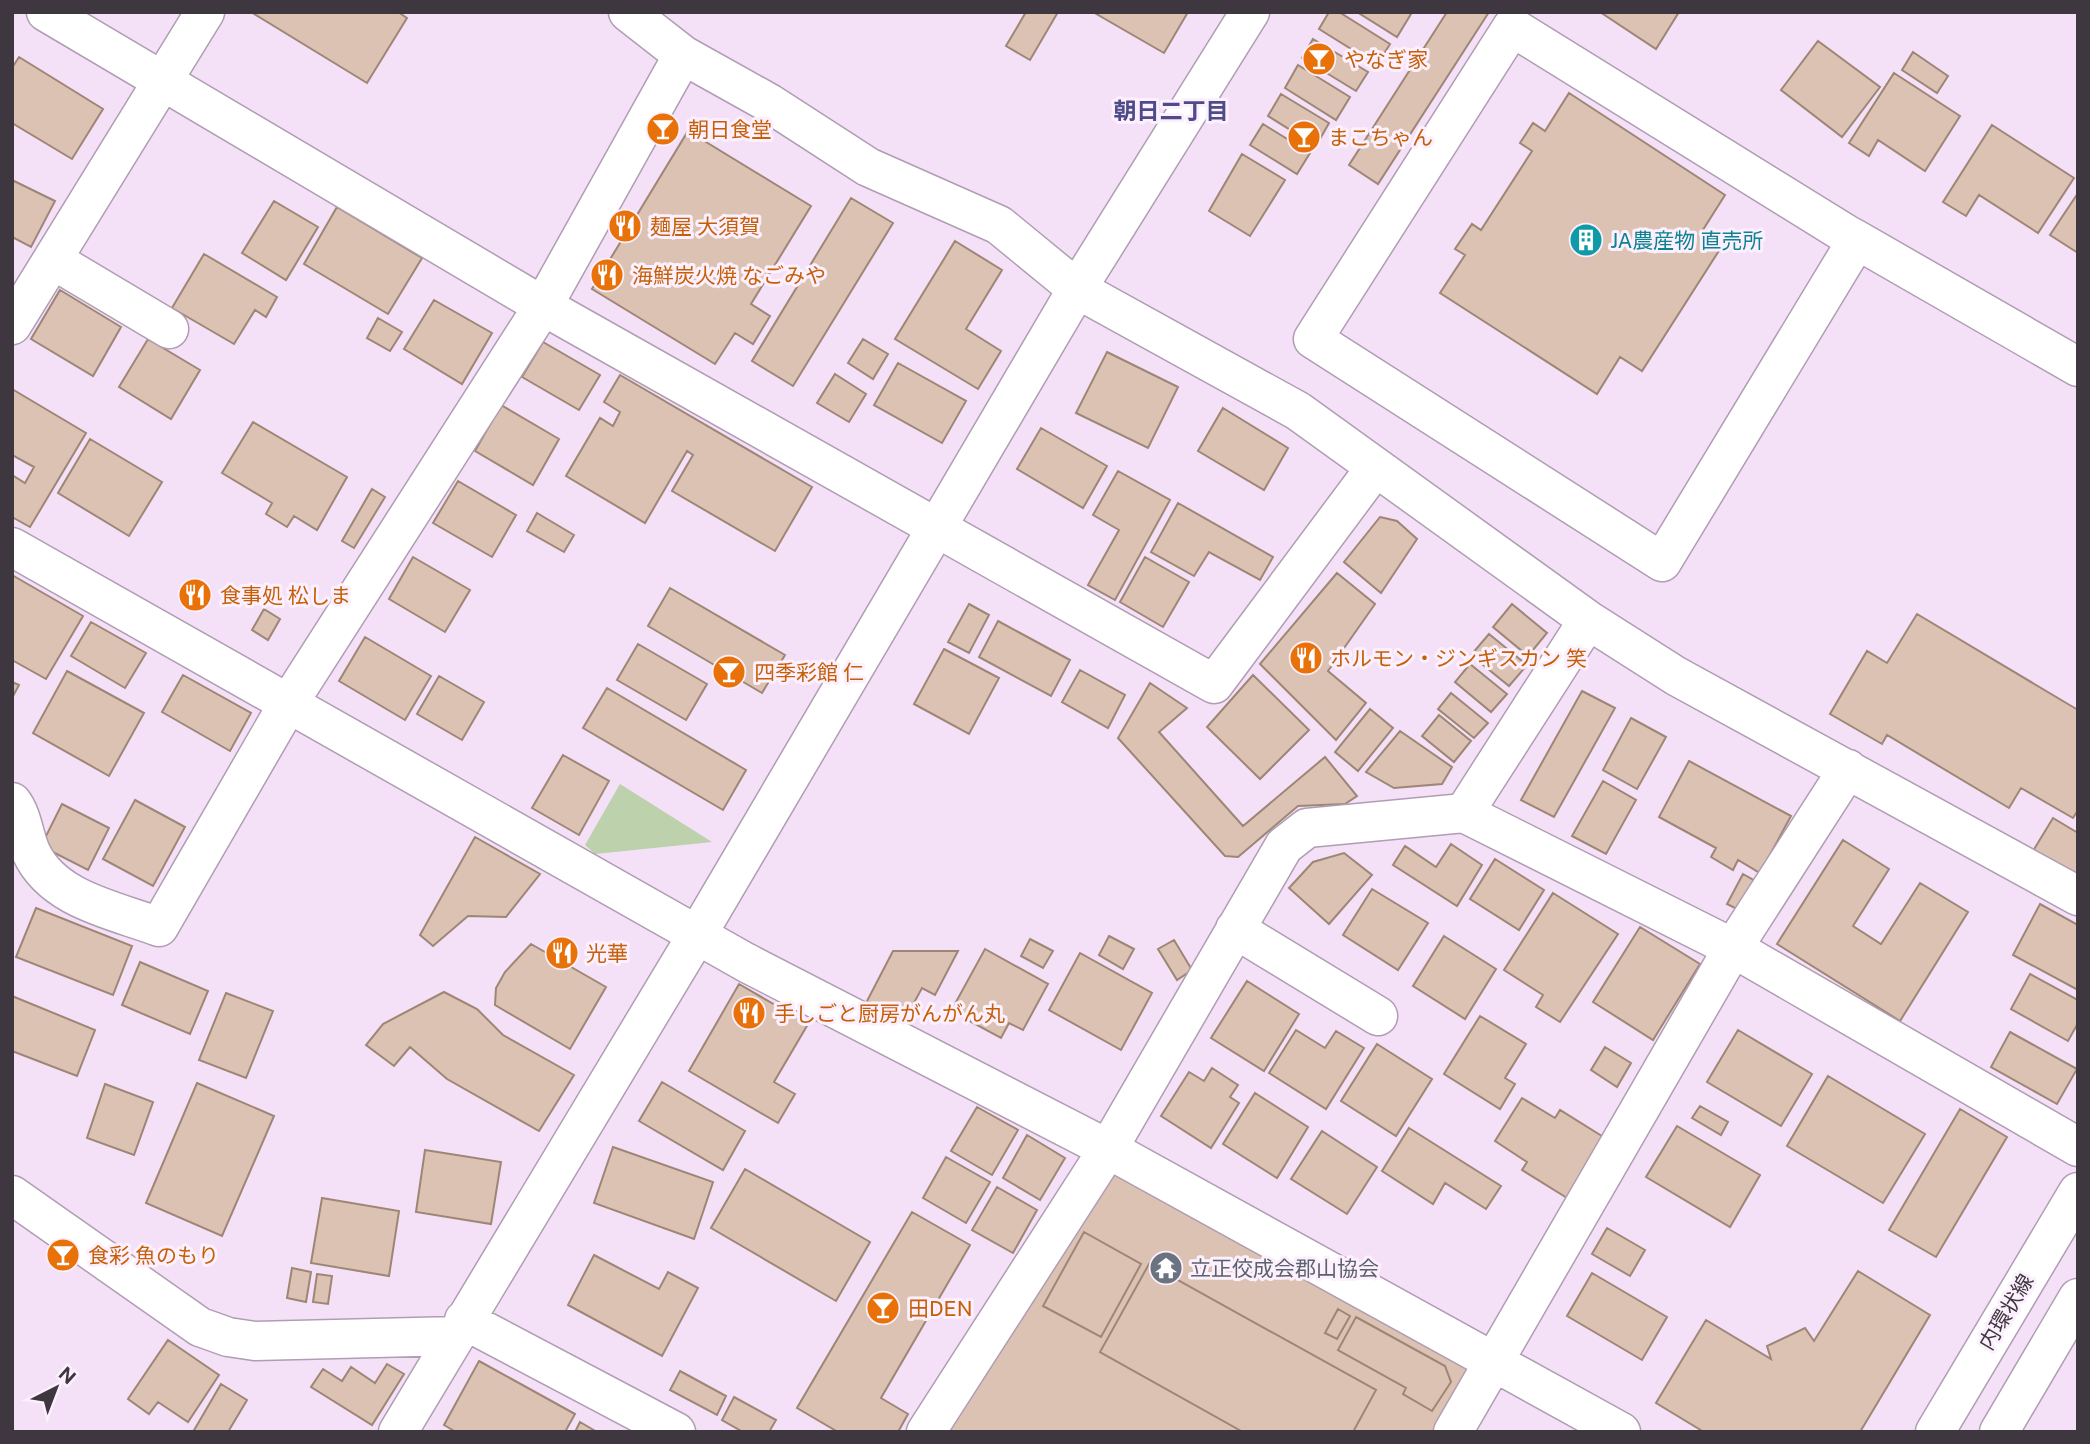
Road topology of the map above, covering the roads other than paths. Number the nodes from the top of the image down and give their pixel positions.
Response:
1 (46, 12) edge
2 (205, 12) edge
3 (628, 12) edge
4 (1250, 12) edge
5 (683, 55) junction
6 (164, 82) junction
7 (1857, 240) junction
8 (53, 260) junction
9 (1077, 289) junction
10 (543, 306) junction
11 (17, 307) edge
12 (169, 329) dead end
13 (2078, 367) edge
14 (1375, 468) junction
15 (936, 529) junction
16 (12, 547) edge
17 (1588, 620) junction
18 (288, 704) junction
19 (1847, 769) junction
20 (12, 802) edge
21 (1464, 813) junction
22 (2078, 896) edge
23 (1235, 929) junction
24 (697, 935) junction
25 (1734, 948) junction
26 (1378, 1016) dead end
27 (2078, 1147) edge
28 (1108, 1149) junction
29 (2078, 1192) edge
30 (12, 1195) edge
31 (2078, 1298) edge
32 (460, 1328) junction
33 (1492, 1362) junction
34 (398, 1432) edge
35 (676, 1432) edge
36 (926, 1432) edge
37 (1452, 1432) edge
38 (1621, 1432) edge
39 (1935, 1432) edge
40 (1999, 1432) edge

1 - 6 street
2 - 6 street
3 - 5 street
4 - 9 street
5 - 9 street
5 - 10 street
6 - 8 street
6 - 10 street
7 - 7 street
7 - 13 street
8 - 11 street
8 - 12 street
9 - 14 street
9 - 15 street
10 - 15 street
10 - 18 street
14 - 15 street
14 - 17 street
15 - 24 street
16 - 18 street
17 - 19 street
17 - 21 street
18 - 20 street
18 - 24 street
19 - 22 street
19 - 25 street
21 - 23 street
21 - 25 street
23 - 26 street
23 - 28 street
24 - 28 street
24 - 32 street
25 - 27 street
25 - 33 street
28 - 33 street
28 - 36 street
29 - 39 street, 内環状線
30 - 32 street
31 - 40 street
32 - 34 street
32 - 35 street
33 - 37 street
33 - 38 street

